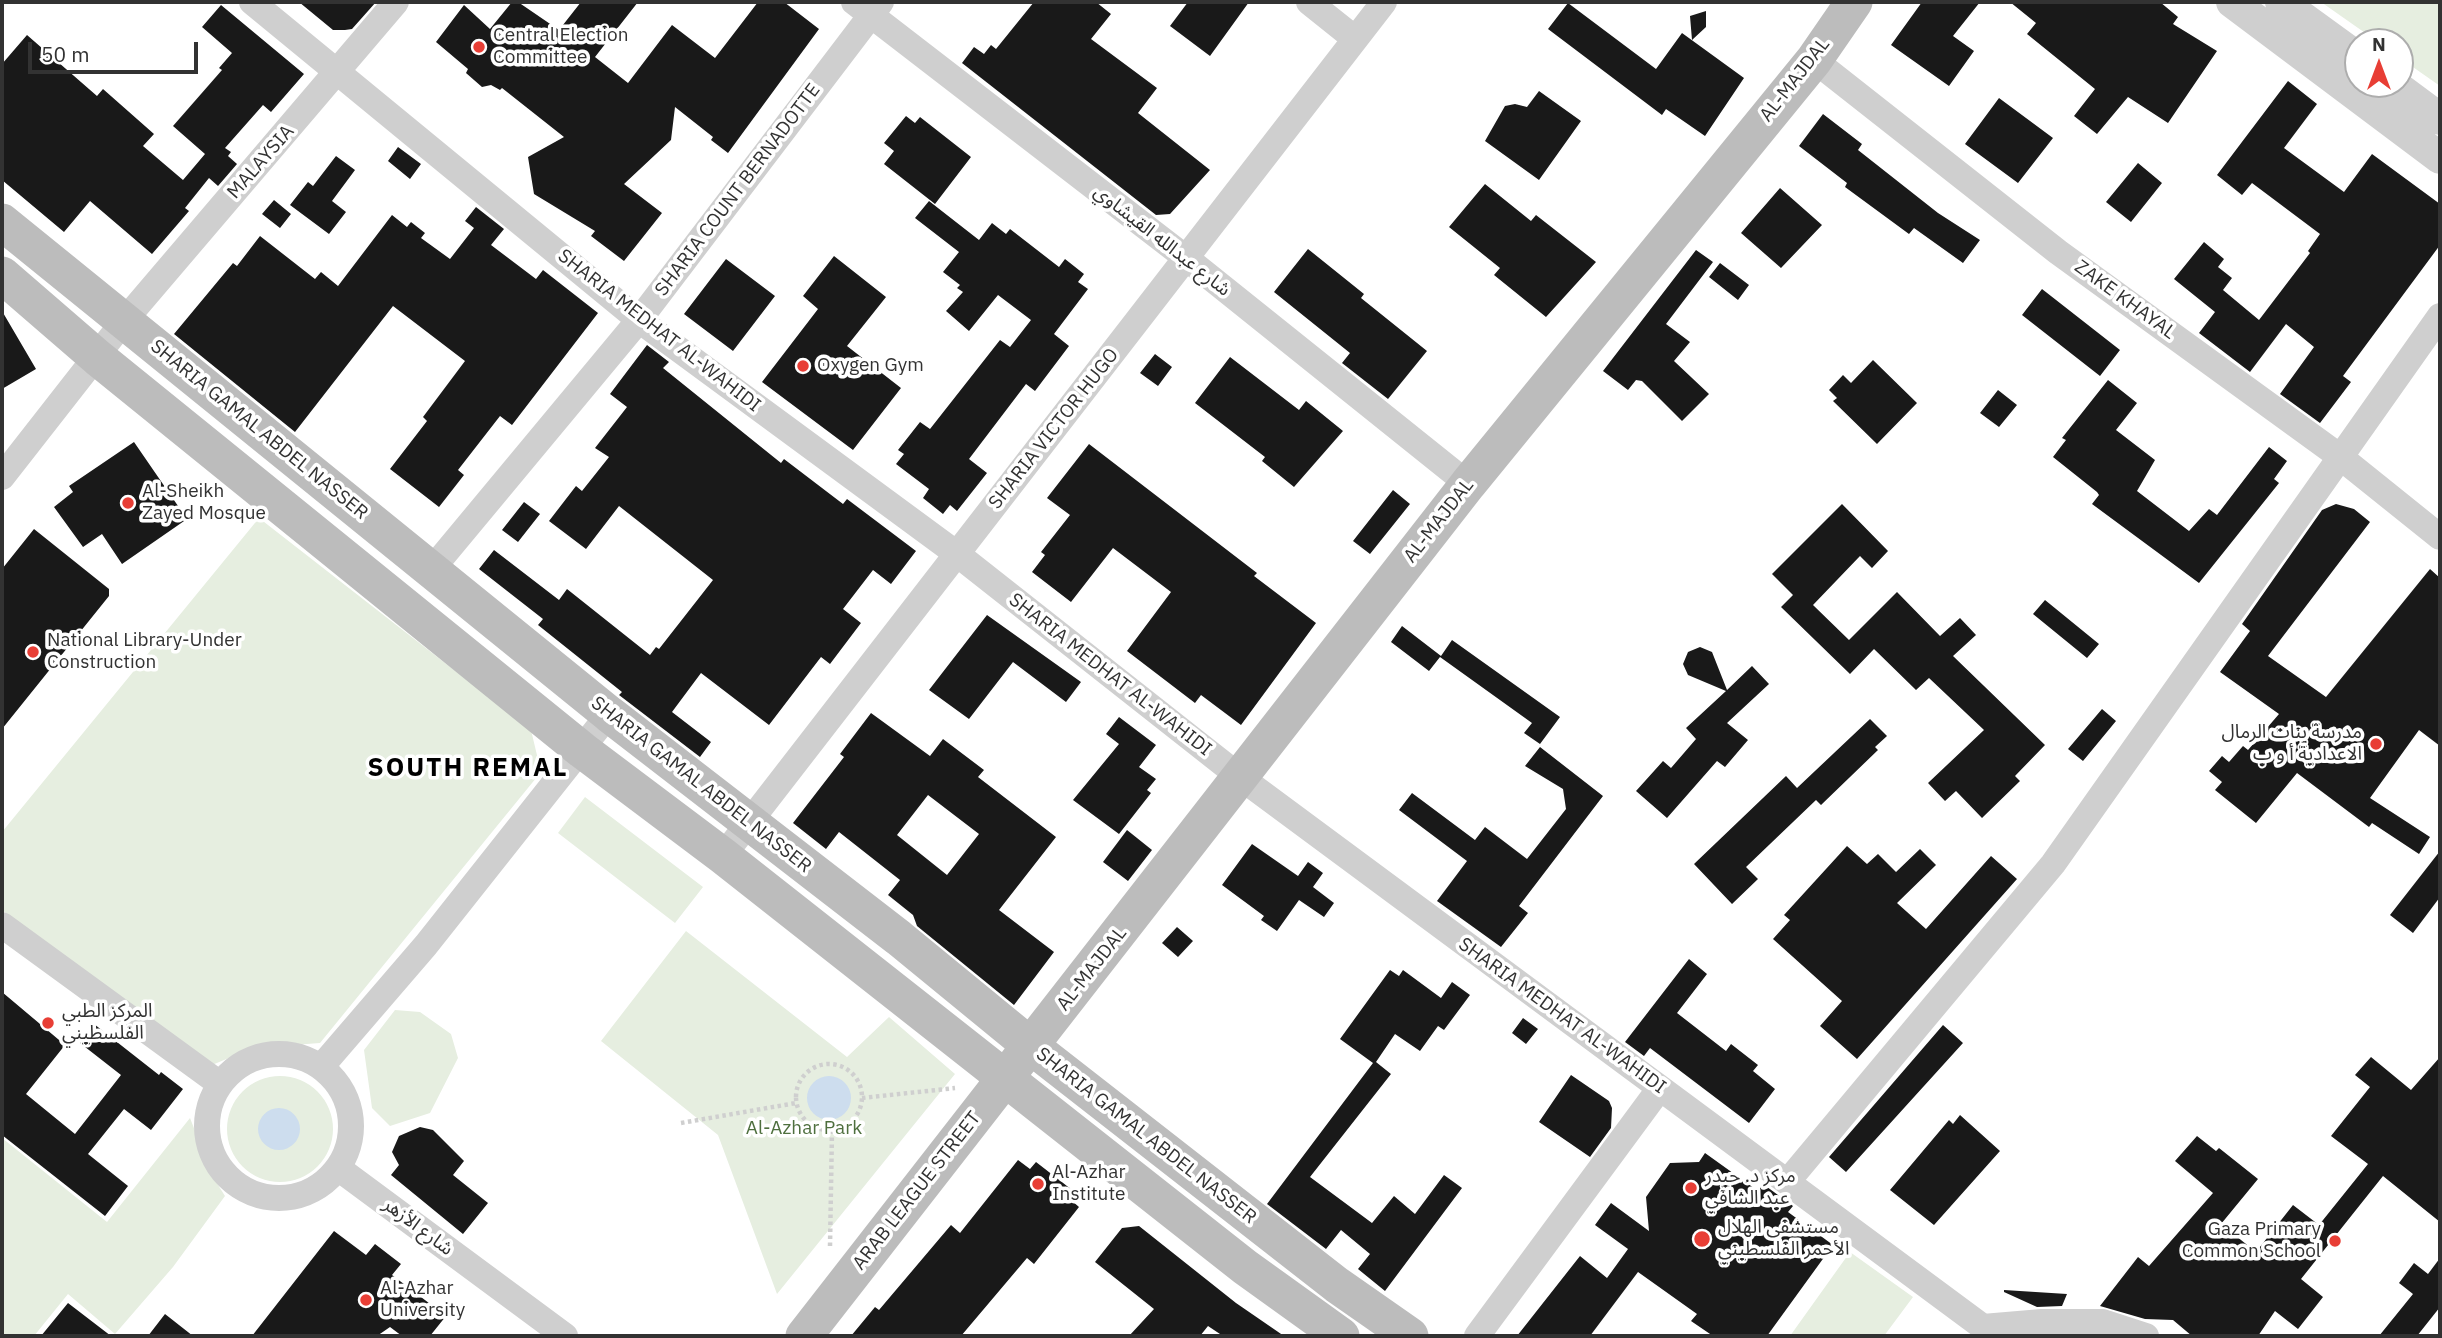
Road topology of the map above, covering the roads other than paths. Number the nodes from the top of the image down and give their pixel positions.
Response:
1 (252, 2) edge
2 (396, 2) edge
3 (1309, 2) edge
4 (1384, 2) edge
5 (1854, 2) edge
6 (2232, 2) edge
7 (2281, 2) edge
8 (868, 6) edge
9 (1354, 38) junction
10 (2344, 48) edge
11 (1814, 60) junction
12 (339, 70) junction
13 (2412, 98) edge
14 (2440, 119) edge
15 (2440, 158) edge
16 (2, 222) edge
17 (1185, 258) junction
18 (2, 275) edge
19 (2440, 316) edge
20 (639, 320) junction
21 (124, 321) junction
22 (98, 358) junction
23 (2339, 456) junction
24 (2, 477) edge
25 (1468, 484) junction
26 (2440, 537) edge
27 (957, 554) junction
28 (432, 569) junction
29 (609, 714) junction
30 (582, 750) junction
31 (1240, 777) junction
32 (749, 824) junction
33 (723, 856) junction
34 (2, 925) edge
35 (1032, 1047) junction
36 (321, 1067) junction
37 (1004, 1080) junction
38 (220, 1084) junction
39 (1660, 1088) junction
40 (338, 1168) junction
41 (1788, 1181) junction
42 (1989, 1332) edge
43 (565, 1336) edge
44 (804, 1336) edge
45 (1340, 1336) edge
46 (1410, 1336) edge
47 (1477, 1336) edge
48 (2146, 1336) edge

1 - 12 street, SHARIA MEDHAT AL-WAHIDI
2 - 12 street, MALAYSIA
3 - 9 street
4 - 9 street, SHARIA VICTOR HUGO
5 - 11 main road, AL-MAJDAL
6 - 15 street
7 - 10 street
8 - 17 street, شارع عبدالله القيشاوي
8 - 20 street, SHARIA COUNT BERNADOTTE
9 - 17 street, SHARIA VICTOR HUGO
11 - 23 street, ZAKE KHAYAL
11 - 25 main road, AL-MAJDAL
12 - 20 street, SHARIA MEDHAT AL-WAHIDI
12 - 21 street, MALAYSIA
13 - 14 street
16 - 21 main road, SHARIA GAMAL ABDEL NASSER
17 - 25 street, شارع عبدالله القيشاوي
17 - 27 street, SHARIA VICTOR HUGO
18 - 22 main road
19 - 23 street
20 - 27 street, SHARIA MEDHAT AL-WAHIDI
20 - 28 street, SHARIA COUNT BERNADOTTE
21 - 22 street, MALAYSIA
21 - 28 main road, SHARIA GAMAL ABDEL NASSER
22 - 24 street, MALAYSIA
22 - 30 main road
23 - 26 street, ZAKE KHAYAL
23 - 41 street
25 - 31 main road, AL-MAJDAL
27 - 31 street, SHARIA MEDHAT AL-WAHIDI
27 - 32 street, SHARIA VICTOR HUGO
28 - 29 main road, SHARIA GAMAL ABDEL NASSER
29 - 30 street
29 - 32 main road, SHARIA GAMAL ABDEL NASSER
30 - 33 main road
30 - 36 street
31 - 35 main road, AL-MAJDAL
31 - 39 street, SHARIA MEDHAT AL-WAHIDI
32 - 33 street, SHARIA VICTOR HUGO
32 - 35 main road, SHARIA GAMAL ABDEL NASSER
33 - 37 main road
34 - 38 street
35 - 37 main road, ARAB LEAGUE STREET
35 - 46 main road, SHARIA GAMAL ABDEL NASSER
36 - 38 street
36 - 40 street
37 - 44 main road, ARAB LEAGUE STREET
37 - 45 main road
38 - 40 street
39 - 41 street, SHARIA MEDHAT AL-WAHIDI
39 - 47 street
40 - 43 street, شارع الأزهر
41 - 42 street, SHARIA MEDHAT AL-WAHIDI
42 - 48 street, SHARIA MEDHAT AL-WAHIDI

